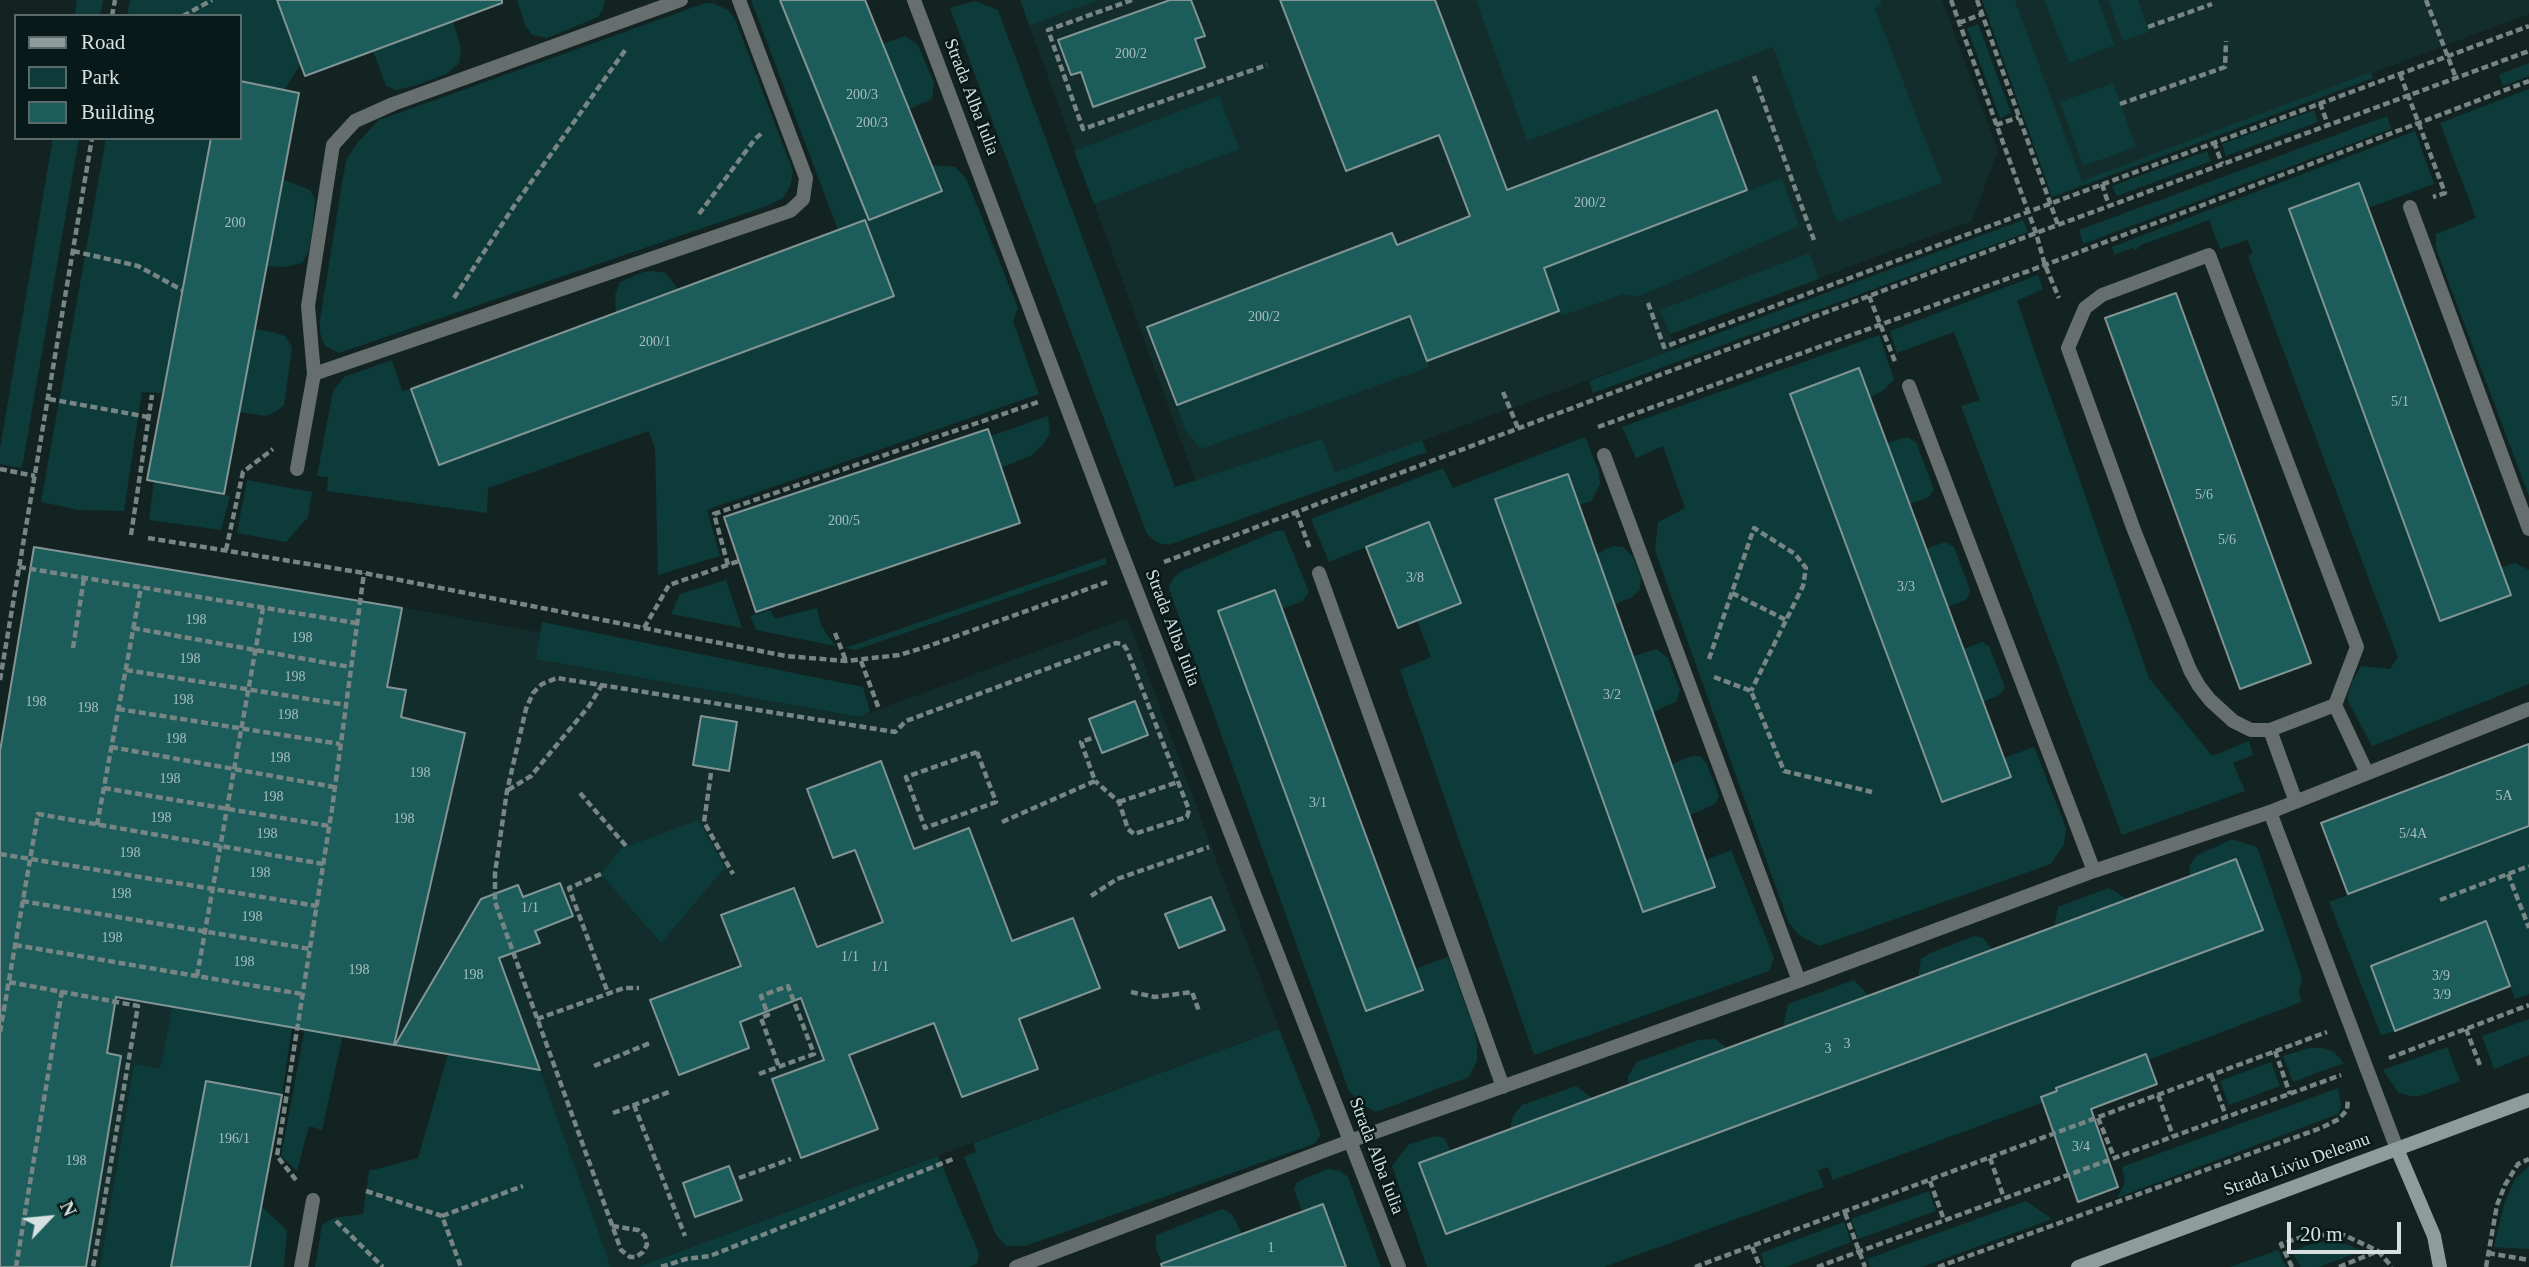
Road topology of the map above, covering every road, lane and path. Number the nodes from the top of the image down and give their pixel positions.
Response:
1 (212, 0) edge
2 (681, 0) edge
3 (739, 0) edge
4 (914, 0) edge
5 (1132, 0) edge
6 (1951, 0) edge
7 (1977, 0) edge
8 (2426, 0) edge
9 (2212, 4) dead end
10 (649, 12) junction
11 (187, 14) edge
12 (1982, 14) junction
13 (1959, 23) junction
14 (2529, 26) edge
15 (2148, 27) dead end
16 (2226, 41) dead end
17 (2529, 51) edge
18 (2447, 56) junction
19 (1267, 65) dead end
20 (2400, 74) junction
21 (1754, 76) dead end
22 (2456, 78) junction
23 (2529, 81) edge
24 (2408, 96) junction
25 (2320, 103) junction
26 (2120, 104) dead end
27 (783, 117) junction
28 (2019, 117) junction
29 (2418, 122) junction
30 (1996, 125) junction
31 (2328, 125) junction
32 (92, 140) edge
33 (2214, 142) junction
34 (2222, 164) junction
35 (2102, 184) junction
36 (2050, 203) junction
37 (2109, 206) junction
38 (2410, 206) joint
39 (2028, 211) junction
40 (2058, 225) junction
41 (2036, 233) junction
42 (1814, 240) dead end
43 (73, 251) junction
44 (672, 251) junction
45 (2045, 265) junction
46 (183, 289) dead end
47 (1869, 296) junction
48 (1648, 303) dead end
49 (1880, 325) junction
50 (2074, 330) junction
51 (430, 334) junction
52 (314, 374) junction
53 (1909, 386) joint
54 (1503, 392) dead end
55 (1062, 394) junction
56 (152, 395) dead end
57 (49, 399) junction
58 (148, 417) junction
59 (305, 426) junction
60 (1518, 428) junction
61 (1594, 428) dead end
62 (1604, 455) dead end
63 (0, 469) edge
64 (297, 469) dead end
65 (35, 476) junction
66 (1296, 512) junction
67 (2529, 529) edge
68 (131, 535) dead end
69 (148, 538) dead end
70 (226, 550) junction
71 (739, 561) dead end
72 (1164, 562) dead end
73 (728, 565) junction
74 (19, 567) junction
75 (364, 573) junction
76 (1319, 573) joint
77 (84, 578) junction
78 (1118, 578) dead end
79 (141, 587) junction
80 (1732, 593) junction
81 (263, 608) junction
82 (1786, 620) junction
83 (356, 623) junction
84 (133, 628) junction
85 (645, 628) junction
86 (835, 633) dead end
87 (73, 648) dead end
88 (256, 650) junction
89 (846, 661) junction
90 (861, 661) junction
91 (1680, 664) junction
92 (350, 667) junction
93 (126, 670) junction
94 (1704, 673) junction
95 (0, 680) edge
96 (602, 684) junction
97 (248, 690) junction
98 (1751, 691) junction
99 (346, 705) junction
100 (2335, 705) junction
101 (118, 709) junction
102 (879, 709) dead end
103 (2529, 709) edge
104 (242, 729) junction
105 (2270, 730) junction
106 (1095, 737) dead end
107 (340, 744) junction
108 (111, 747) junction
109 (936, 767) joint
110 (234, 769) junction
111 (711, 773) dead end
112 (2367, 773) junction
113 (1095, 781) junction
114 (1178, 782) junction
115 (104, 788) junction
116 (335, 788) junction
117 (507, 791) junction
118 (1872, 792) dead end
119 (580, 793) dead end
120 (1119, 802) junction
121 (2296, 802) junction
122 (227, 809) junction
123 (2270, 812) junction
124 (1002, 822) dead end
125 (97, 825) junction
126 (330, 826) junction
127 (1232, 838) junction
128 (221, 846) junction
129 (626, 846) dead end
130 (0, 854) edge
131 (30, 859) junction
132 (323, 864) junction
133 (2529, 866) edge
134 (2094, 871) junction
135 (601, 874) dead end
136 (733, 874) dead end
137 (2508, 874) junction
138 (214, 889) junction
139 (1091, 896) dead end
140 (2440, 900) dead end
141 (22, 901) junction
142 (317, 906) junction
143 (2529, 928) edge
144 (205, 932) junction
145 (15, 945) junction
146 (310, 949) junction
147 (197, 976) junction
148 (1800, 981) junction
149 (9, 982) junction
150 (639, 988) dead end
151 (62, 991) junction
152 (1130, 992) dead end
153 (608, 993) junction
154 (302, 994) junction
155 (2529, 1005) edge
156 (1199, 1011) dead end
157 (537, 1019) junction
158 (2350, 1023) junction
159 (2466, 1029) junction
160 (0, 1032) edge
161 (650, 1043) dead end
162 (2275, 1051) junction
163 (594, 1066) dead end
164 (2366, 1066) junction
165 (779, 1067) junction
166 (2481, 1068) dead end
167 (759, 1074) dead end
168 (2211, 1075) junction
169 (1503, 1087) junction
170 (668, 1092) dead end
171 (2290, 1094) junction
172 (2158, 1095) junction
173 (2529, 1100) edge
174 (634, 1105) junction
175 (613, 1113) dead end
176 (2226, 1116) junction
177 (2098, 1118) junction
178 (2173, 1136) junction
179 (1350, 1141) junction
180 (2397, 1149) junction
181 (2114, 1157) junction
182 (1990, 1158) junction
183 (791, 1159) dead end
184 (953, 1159) dead end
185 (2529, 1159) edge
186 (740, 1178) dead end
187 (1930, 1181) junction
188 (523, 1186) dead end
189 (366, 1191) dead end
190 (2004, 1198) junction
191 (313, 1200) junction
192 (1845, 1213) junction
193 (442, 1216) junction
194 (1944, 1220) junction
195 (612, 1226) junction
196 (685, 1236) dead end
197 (1752, 1247) junction
198 (1859, 1251) junction
199 (2378, 1251) junction
200 (2488, 1253) junction
201 (2529, 1260) edge
202 (16, 1267) edge
203 (93, 1267) edge
204 (301, 1267) edge
205 (383, 1267) edge
206 (461, 1267) edge
207 (661, 1267) edge
208 (1016, 1267) edge
209 (1399, 1267) edge
210 (1695, 1267) edge
211 (1760, 1267) edge
212 (1816, 1267) edge
213 (1865, 1267) edge
214 (1938, 1267) edge
215 (2078, 1267) edge
216 (2292, 1267) edge
217 (2339, 1267) edge
218 (2392, 1267) edge
219 (2440, 1267) edge
220 (2486, 1267) edge

1 - 11 path
2 - 10 lane
3 - 27 lane
4 - 55 lane, Strada Alba Iulia
5 - 19 path
6 - 13 path
7 - 12 path
8 - 18 path
9 - 15 path
10 - 51 path
10 - 52 lane
12 - 13 path
12 - 28 path
13 - 30 path
14 - 18 path
16 - 26 path
17 - 22 path
18 - 20 path
18 - 22 path
20 - 24 path
20 - 25 path
21 - 42 path
22 - 24 path
23 - 29 path
24 - 29 path
24 - 31 path
25 - 31 path
25 - 33 path
27 - 44 path
27 - 44 lane
28 - 30 path
28 - 36 path
29 - 38 path
29 - 45 path
30 - 39 path
31 - 34 path
32 - 43 path
33 - 34 path
33 - 35 path
34 - 37 path
35 - 36 path
35 - 37 path
36 - 39 path
36 - 40 path
37 - 40 path
38 - 67 lane
39 - 41 path
39 - 48 path
40 - 41 path
41 - 45 path
41 - 47 path
43 - 46 path
43 - 57 path
44 - 51 lane
45 - 49 path
45 - 50 path
47 - 49 path
47 - 60 path
49 - 53 path
49 - 61 path
50 - 100 lane
50 - 105 lane
51 - 52 lane
52 - 59 lane
53 - 134 lane
54 - 60 path
55 - 73 path
55 - 127 lane, Strada Alba Iulia
56 - 58 path
57 - 58 path
57 - 65 path
58 - 68 path
59 - 64 lane
59 - 70 path
60 - 66 path
62 - 91 lane
63 - 65 path
65 - 74 path
66 - 72 path
66 - 76 path
69 - 70 path
70 - 75 path
71 - 73 path
73 - 85 path
74 - 77 path
74 - 95 path
75 - 83 path
75 - 85 path
76 - 169 lane
77 - 79 path
77 - 87 path
78 - 90 path
79 - 81 path
79 - 84 path
80 - 82 path
80 - 82 path
80 - 94 path
81 - 83 path
81 - 88 path
82 - 98 path
83 - 92 path
84 - 88 path
84 - 93 path
85 - 89 path
86 - 89 path
88 - 92 path
88 - 97 path
89 - 90 path
90 - 102 path
91 - 94 path
91 - 148 lane
92 - 99 path
93 - 97 path
93 - 101 path
94 - 98 path
96 - 114 path
96 - 117 path
96 - 117 path
97 - 99 path
97 - 104 path
98 - 118 path
99 - 107 path
100 - 105 lane
100 - 112 lane
101 - 104 path
101 - 108 path
103 - 112 lane
104 - 107 path
104 - 110 path
105 - 121 lane
106 - 113 path
107 - 116 path
108 - 110 path
108 - 115 path
109 - 109 path
110 - 116 path
110 - 122 path
111 - 136 path
112 - 121 lane
113 - 120 path
113 - 124 path
114 - 120 path
114 - 120 path
115 - 122 path
115 - 125 path
116 - 126 path
117 - 157 path
119 - 129 path
121 - 123 lane
122 - 126 path
122 - 128 path
123 - 134 lane
123 - 158 lane
125 - 128 path
125 - 131 path
126 - 132 path
127 - 139 path
127 - 179 lane, Strada Alba Iulia
128 - 132 path
128 - 138 path
130 - 131 path
131 - 138 path
131 - 141 path
132 - 142 path
133 - 137 path
134 - 148 lane
135 - 153 path
137 - 140 path
137 - 143 path
138 - 142 path
138 - 144 path
141 - 144 path
141 - 145 path
142 - 146 path
144 - 146 path
144 - 147 path
145 - 147 path
145 - 149 path
146 - 154 path
147 - 154 path
148 - 169 lane
149 - 151 path
149 - 160 path
150 - 153 path
151 - 202 path
151 - 203 path
152 - 156 path
153 - 157 path
154 - 191 path
155 - 159 path
157 - 195 path
158 - 162 path
158 - 164 lane
159 - 164 path
159 - 166 path
161 - 163 path
162 - 168 path
162 - 171 path
164 - 180 lane
165 - 165 path
165 - 167 path
168 - 172 path
168 - 176 path
169 - 179 lane
170 - 174 path
171 - 176 path
171 - 214 path
172 - 177 path
172 - 178 path
173 - 180 main road, Strada Liviu Deleanu
174 - 175 path
174 - 196 path
176 - 178 path
177 - 181 path
177 - 182 path
178 - 181 path
179 - 208 lane
179 - 209 lane, Strada Alba Iulia
180 - 215 main road, Strada Liviu Deleanu
180 - 219 main road
181 - 190 path
182 - 187 path
182 - 190 path
183 - 186 path
184 - 207 path
185 - 200 path
187 - 192 path
187 - 194 path
188 - 193 path
189 - 193 path
190 - 194 path
191 - 204 lane
191 - 205 path
192 - 197 path
192 - 198 path
193 - 206 path
194 - 198 path
195 - 195 path
197 - 210 path
197 - 211 path
198 - 212 path
198 - 213 path
199 - 216 path
199 - 217 path
199 - 218 path
200 - 201 path
200 - 220 path

